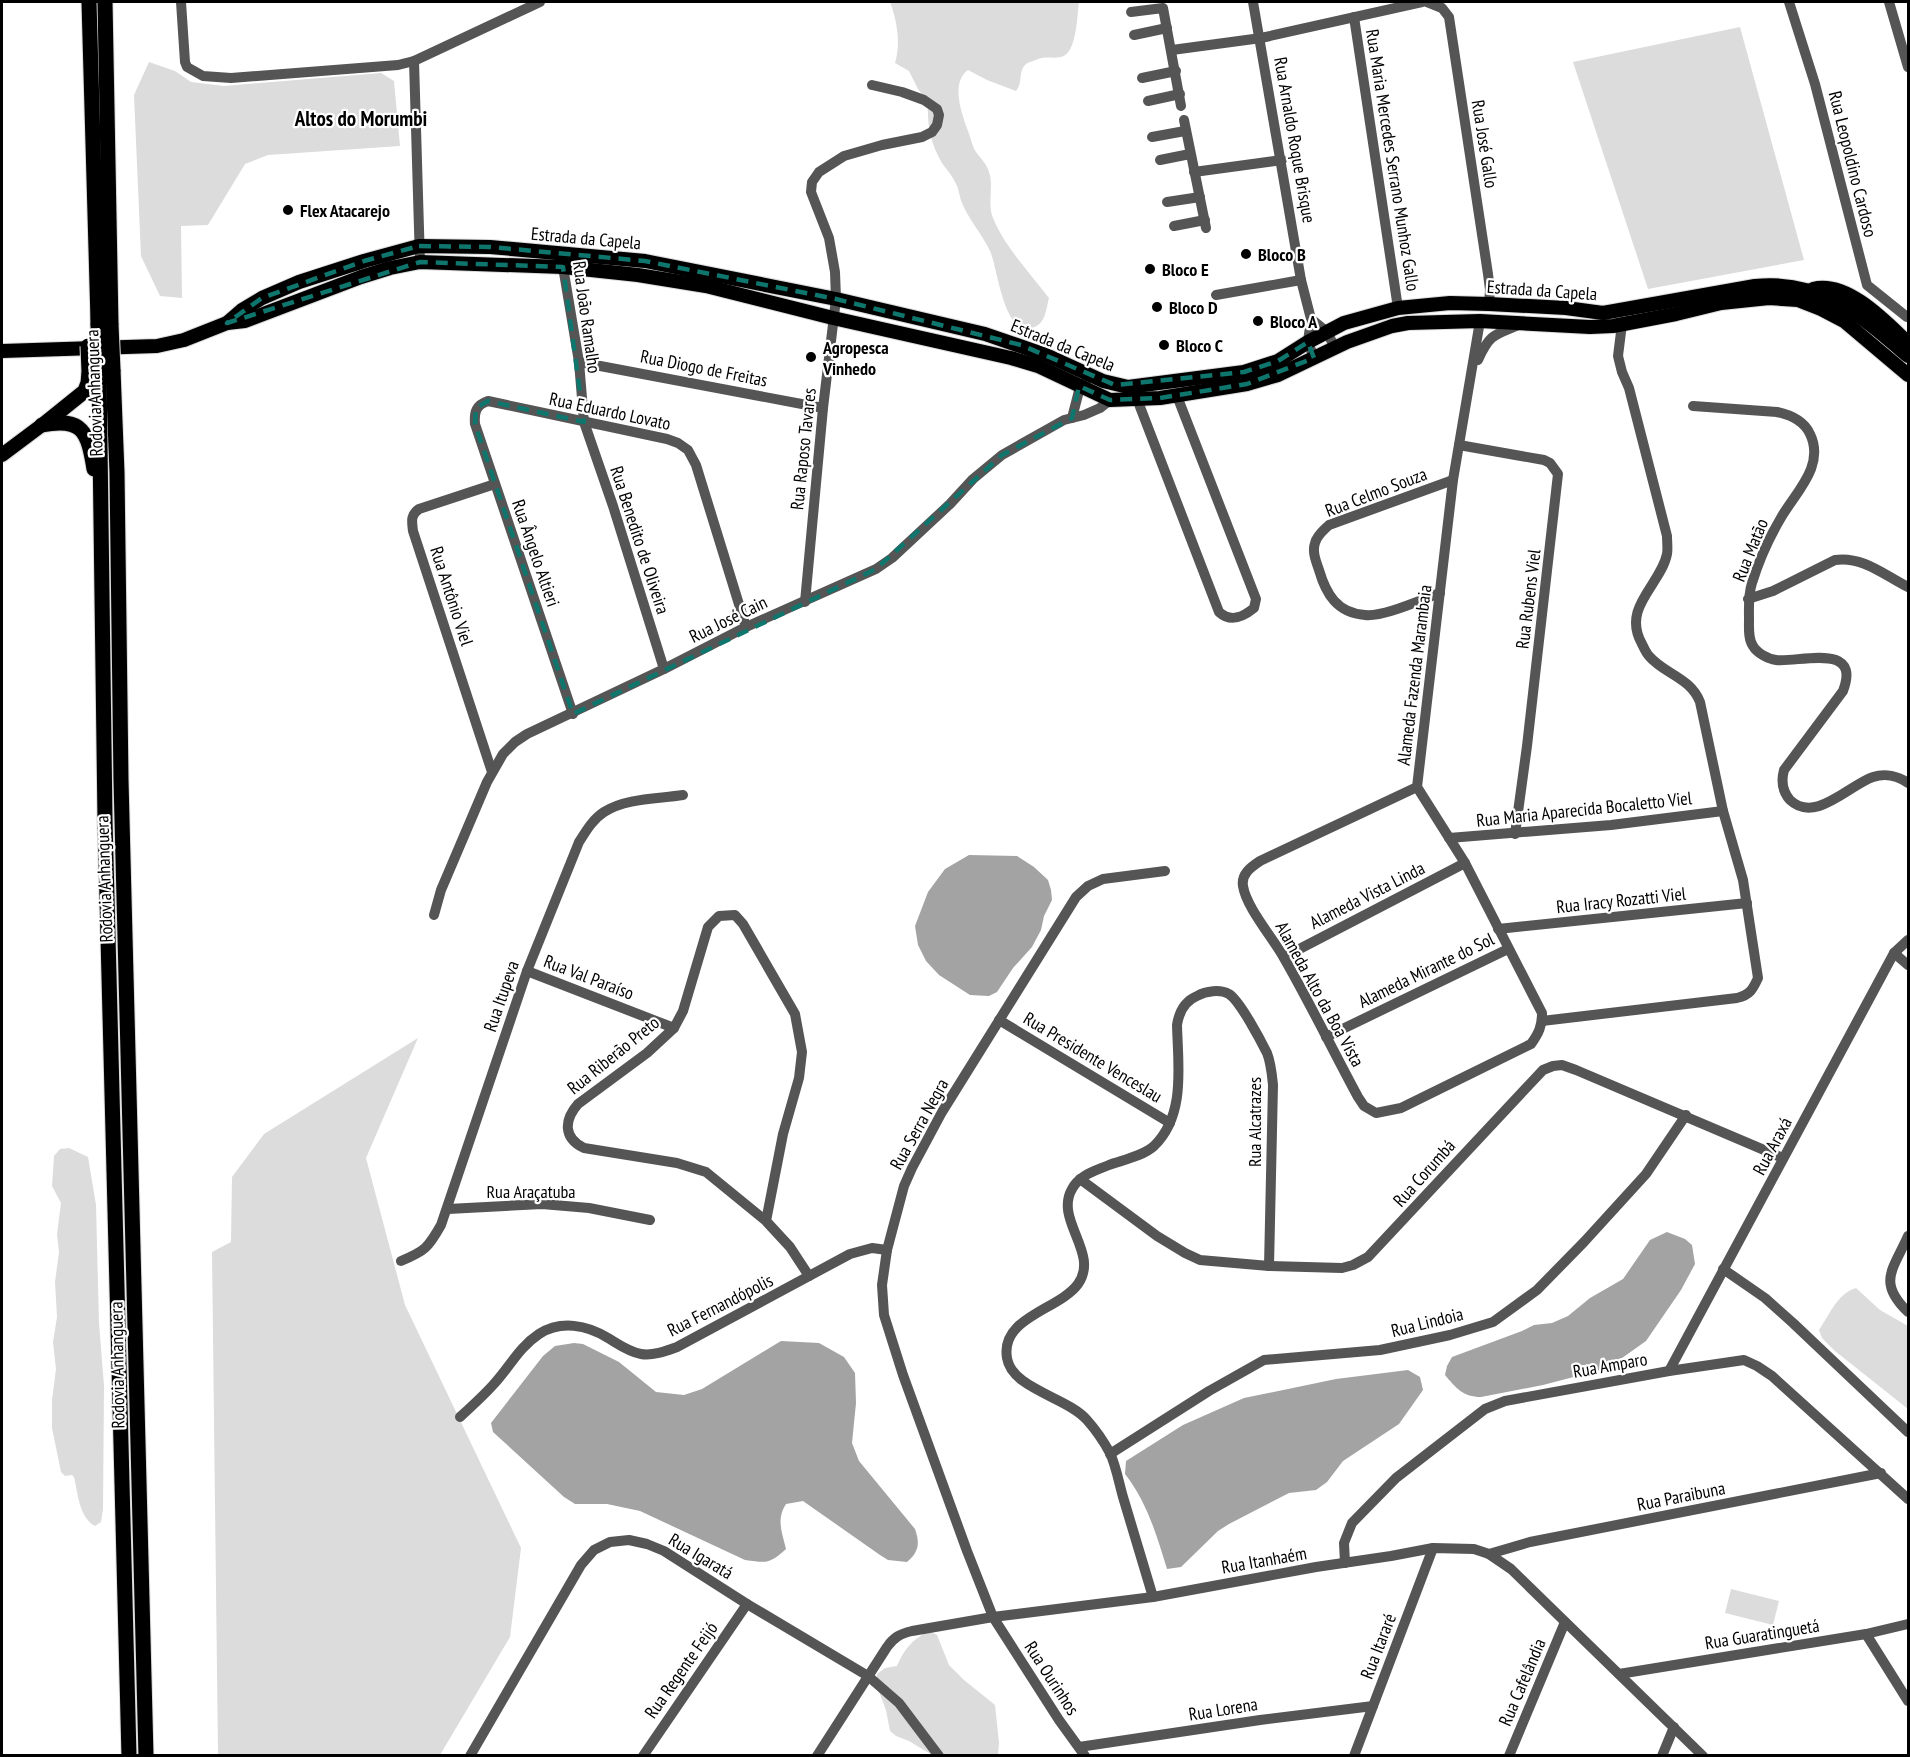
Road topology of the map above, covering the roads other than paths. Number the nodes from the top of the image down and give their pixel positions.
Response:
1 (89, 2) edge
2 (105, 2) edge
3 (181, 2) edge
4 (540, 2) edge
5 (1253, 2) edge
6 (1422, 2) edge
7 (1427, 2) edge
8 (1789, 2) edge
9 (1889, 2) edge
10 (1131, 12) dead end
11 (1354, 17) junction
12 (1167, 28) junction
13 (1134, 35) dead end
14 (1261, 38) junction
15 (1172, 50) junction
16 (414, 61) junction
17 (1908, 67) edge
18 (1176, 71) junction
19 (1142, 78) dead end
20 (872, 85) dead end
21 (1148, 101) dead end
22 (1152, 137) dead end
23 (1190, 154) junction
24 (1160, 160) dead end
25 (1282, 160) junction
26 (1194, 172) junction
27 (1200, 197) junction
28 (1167, 202) dead end
29 (1174, 226) dead end
30 (419, 246) junction
31 (562, 260) junction
32 (420, 262) junction
33 (1301, 280) junction
34 (1867, 285) junction
35 (1809, 290) junction
36 (1843, 293) junction
37 (1216, 296) dead end
38 (836, 299) junction
39 (1489, 304) junction
40 (1398, 308) junction
41 (1908, 316) edge
42 (833, 318) junction
43 (1311, 319) junction
44 (1480, 321) junction
45 (1523, 323) junction
46 (227, 324) junction
47 (1622, 324) junction
48 (99, 326) junction
49 (1327, 332) junction
50 (1906, 341) edge
51 (1308, 342) junction
52 (1335, 348) junction
53 (2, 351) edge
54 (1908, 356) edge
55 (1314, 358) junction
56 (579, 362) junction
57 (100, 371) junction
58 (1908, 372) edge
59 (1093, 377) junction
60 (1470, 383) junction
61 (1080, 387) junction
62 (1176, 396) junction
63 (1137, 399) junction
64 (1110, 400) junction
65 (1076, 403) junction
66 (481, 404) joint
67 (1693, 406) dead end
68 (823, 408) junction
69 (1087, 414) junction
70 (1072, 418) junction
71 (584, 422) junction
72 (42, 425) junction
73 (1459, 444) junction
74 (2, 455) edge
75 (1453, 480) junction
76 (495, 484) junction
77 (102, 518) junction
78 (1908, 587) edge
79 (1440, 593) junction
80 (1748, 599) junction
81 (805, 602) junction
82 (746, 627) junction
83 (664, 669) junction
84 (573, 714) junction
85 (492, 772) junction
86 (1908, 783) edge
87 (1417, 787) junction
88 (683, 795) dead end
89 (1723, 811) junction
90 (1515, 834) junction
91 (1449, 838) junction
92 (1465, 863) junction
93 (1165, 871) dead end
94 (1747, 903) junction
95 (434, 915) dead end
96 (1498, 929) junction
97 (1908, 940) edge
98 (1508, 949) junction
99 (1894, 953) junction
100 (1284, 957) junction
101 (1908, 964) edge
102 (527, 970) junction
103 (1542, 1017) junction
104 (999, 1020) junction
105 (674, 1028) junction
106 (1326, 1037) junction
107 (1686, 1115) junction
108 (1170, 1123) junction
109 (1784, 1158) junction
110 (1080, 1179) junction
111 (448, 1209) junction
112 (650, 1220) dead end
113 (766, 1221) junction
114 (1908, 1236) edge
115 (887, 1250) junction
116 (401, 1261) dead end
117 (1269, 1266) junction
118 (1723, 1269) junction
119 (809, 1276) junction
120 (1908, 1312) edge
121 (1669, 1371) junction
122 (460, 1417) dead end
123 (1908, 1432) edge
124 (1110, 1454) junction
125 (1881, 1473) junction
126 (1908, 1498) edge
127 (1432, 1548) junction
128 (1489, 1554) junction
129 (1345, 1563) junction
130 (1153, 1597) junction
131 (747, 1604) junction
132 (993, 1617) junction
133 (1565, 1622) junction
134 (1908, 1624) edge
135 (1866, 1634) junction
136 (1620, 1674) junction
137 (868, 1676) junction
138 (1908, 1701) edge
139 (1373, 1706) junction
140 (1674, 1727) junction
141 (1082, 1751) edge
142 (129, 1755) edge
143 (146, 1755) edge
144 (470, 1755) edge
145 (643, 1755) edge
146 (817, 1755) edge
147 (939, 1755) edge
148 (1354, 1755) edge
149 (1509, 1755) edge
150 (1662, 1755) edge
151 (1703, 1755) edge

1 - 48 highway, Rodovia Anhanguera
2 - 48 highway, Rodovia Anhanguera
3 - 16 street
4 - 16 street
5 - 14 street, Rua Arnaldo Roque Brisque
6 - 11 street
7 - 39 street, Rua José Gallo
8 - 34 street, Rua Leopoldino Cardoso
9 - 17 street
10 - 12 street
11 - 14 street
11 - 40 street, Rua Maria Mercedes Serrano Munhoz Gallo
12 - 13 street
12 - 15 street
14 - 15 street
14 - 25 street, Rua Arnaldo Roque Brisque
15 - 18 street
16 - 30 street
18 - 19 street
18 - 21 street
20 - 38 street, Rua Raposo Tavares
22 - 23 street
23 - 24 street
23 - 26 street
25 - 26 street
25 - 33 street, Rua Arnaldo Roque Brisque
26 - 27 street
27 - 28 street
27 - 29 street
30 - 31 main road, Estrada da Capela
30 - 32 street
30 - 46 main road, Estrada da Capela
31 - 32 main road, Estrada da Capela
31 - 38 main road, Estrada da Capela
31 - 42 main road, Estrada da Capela
31 - 56 street, Rua João Ramalho
32 - 46 main road, Estrada da Capela
33 - 37 street
33 - 43 street, Rua Arnaldo Roque Brisque
34 - 36 street
34 - 41 street
35 - 36 main road
35 - 39 main road, Estrada da Capela
35 - 54 main road, Estrada da Capela
36 - 50 main road
38 - 42 street, Rua Raposo Tavares
38 - 59 main road, Estrada da Capela
39 - 40 main road, Estrada da Capela
40 - 49 main road, Estrada da Capela
41 - 50 street
42 - 61 main road, Estrada da Capela
42 - 68 street, Rua Raposo Tavares
43 - 49 street
43 - 51 street, Rua Arnaldo Roque Brisque
44 - 45 main road, Estrada da Capela
44 - 52 main road, Estrada da Capela
44 - 60 street, Alameda Fazenda Marambaia
45 - 47 main road, Estrada da Capela
45 - 60 street, Alameda Fazenda Marambaia
46 - 53 main road, Estrada da Capela
47 - 58 main road, Estrada da Capela
47 - 89 street
48 - 57 highway, Rodovia Anhanguera, bridge
48 - 57 highway, bridge
49 - 51 main road, Estrada da Capela
49 - 52 street
51 - 55 street, Rua Arnaldo Roque Brisque
51 - 59 main road, Estrada da Capela
52 - 55 main road, Estrada da Capela
55 - 62 main road, Estrada da Capela
56 - 68 street, Rua Diogo de Freitas
56 - 71 street, Rua João Ramalho
57 - 72 highway
57 - 77 highway, Rodovia Anhanguera
57 - 143 highway, Rodovia Anhanguera
59 - 61 street
60 - 73 street, Alameda Fazenda Marambaia
61 - 64 main road, Estrada da Capela
61 - 65 street
62 - 63 main road, Estrada da Capela
62 - 63 street
63 - 64 main road, Estrada da Capela
64 - 69 street, Rua José Cain
65 - 69 street
65 - 70 street
66 - 71 street, Rua Eduardo Lovato
66 - 76 street, Rua Ângelo Altieri
67 - 80 street, Rua Matão
68 - 81 street, Rua Raposo Tavares
69 - 70 street, Rua José Cain
70 - 81 street, Rua José Cain
71 - 82 street, Rua Eduardo Lovato
71 - 83 street, Rua Benedito de Oliveira
72 - 74 main road
72 - 77 highway
73 - 75 street, Alameda Fazenda Marambaia
73 - 90 street, Rua Rubens Viel
75 - 79 street, Alameda Fazenda Marambaia
75 - 79 street, Rua Celmo Souza
76 - 84 street, Rua Ângelo Altieri
76 - 85 street, Rua Antônio Viel
77 - 142 highway, Rodovia Anhanguera
78 - 80 street
79 - 87 street, Alameda Fazenda Marambaia
80 - 86 street, Rua Matão
81 - 82 street, Rua José Cain
82 - 83 street, Rua José Cain
83 - 84 street, Rua José Cain
84 - 85 street, Rua José Cain
85 - 95 street, Rua José Cain
87 - 91 street, Alameda Fazenda Marambaia
87 - 100 street, Alameda Alto da Boa Vista
88 - 102 street, Rua Itupeva
89 - 90 street, Rua Maria Aparecida Bocaletto Viel
89 - 94 street
90 - 91 street, Rua Maria Aparecida Bocaletto Viel
91 - 92 street, Alameda Fazenda Marambaia
92 - 96 street, Alameda Fazenda Marambaia
92 - 100 street, Alameda Vista Linda
93 - 104 street, Rua Serra Negra
94 - 96 street, Rua Iracy Rozatti Viel
94 - 103 street
96 - 98 street, Alameda Fazenda Marambaia
97 - 99 street, Rua Araxá
98 - 103 street, Alameda Fazenda Marambaia
98 - 106 street, Alameda Mirante do Sol
99 - 101 street
99 - 109 street, Rua Araxá
100 - 106 street, Alameda Alto da Boa Vista
102 - 105 street, Rua Val Paraíso
102 - 111 street, Rua Itupeva
103 - 106 street, Alameda Alto da Boa Vista
104 - 108 street, Rua Presidente Venceslau
104 - 115 street, Rua Serra Negra
105 - 113 street, Rua Riberão Preto
105 - 113 street, Rua Riberão Preto
107 - 109 street, Rua Corumbá
107 - 117 street, Rua Corumbá
107 - 124 street, Rua Lindoia
108 - 110 street, Rua Alcatrazes
108 - 117 street, Rua Alcatrazes
109 - 118 street, Rua Araxá
110 - 117 street, Rua Corumbá
110 - 124 street
111 - 112 street, Rua Araçatuba
111 - 116 street, Rua Itupeva
113 - 119 street, Rua Riberão Preto
114 - 120 street
115 - 119 street, Rua Fernandópolis
115 - 132 street, Rua Serra Negra
118 - 121 street, Rua Araxá
118 - 123 street
119 - 122 street, Rua Fernandópolis
121 - 125 street, Rua Amparo
121 - 129 street, Rua Amparo
124 - 130 street
125 - 126 street, Rua Amparo
125 - 128 street, Rua Paraibuna
127 - 128 street, Rua Itanhaém
127 - 129 street, Rua Itanhaém
127 - 139 street, Rua Itararé
128 - 133 street, Rua Itanhaém
129 - 130 street, Rua Itanhaém
130 - 132 street, Rua Itanhaém
131 - 137 street, Rua Igaratá
131 - 144 street, Rua Igaratá
131 - 145 street, Rua Regente Feijó
132 - 137 street, Rua Itanhaém
132 - 141 street, Rua Ourinhos
133 - 136 street, Rua Itanhaém
133 - 149 street, Rua Cafelândia
134 - 135 street, Rua Guaratinguetá
135 - 136 street, Rua Guaratinguetá
135 - 138 street
136 - 140 street, Rua Itanhaém
137 - 146 street, Rua Itanhaém
137 - 147 street, Rua Igaratá
139 - 141 street, Rua Lorena
139 - 148 street, Rua Itararé
140 - 150 street
140 - 151 street, Rua Itanhaém

